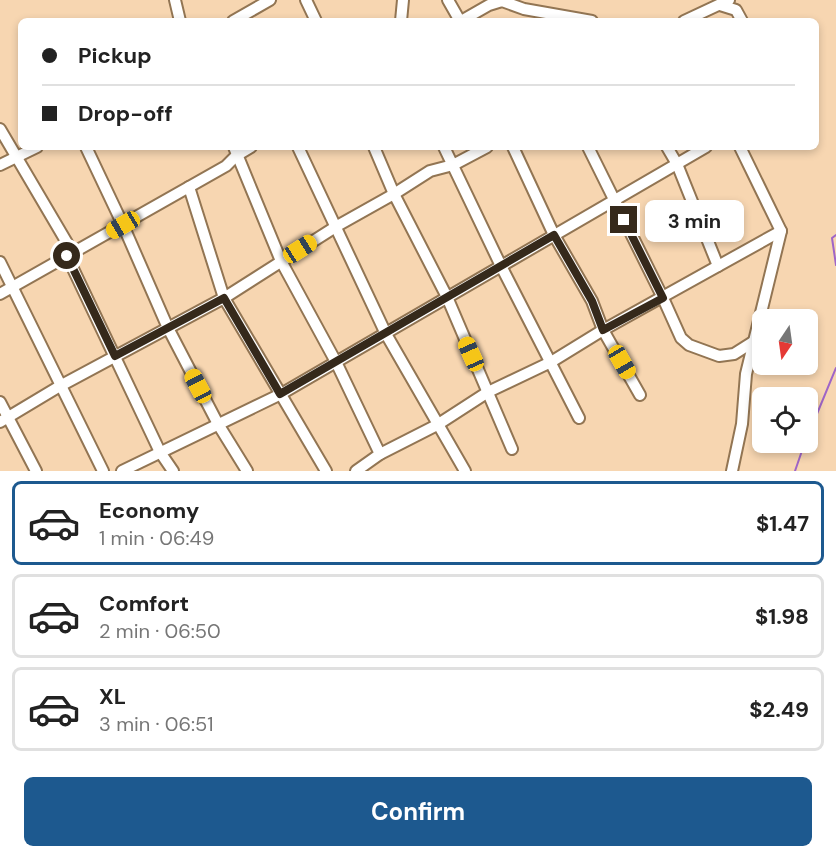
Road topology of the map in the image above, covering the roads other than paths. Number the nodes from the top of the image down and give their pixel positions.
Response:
1 (175, 0) edge
2 (270, 0) edge
3 (306, 0) edge
4 (403, 0) edge
5 (448, 0) edge
6 (502, 0) edge
7 (725, 3) edge
8 (524, 9) junction
9 (179, 18) edge
10 (237, 18) edge
11 (315, 18) edge
12 (401, 18) edge
13 (459, 18) edge
14 (466, 18) edge
15 (528, 18) edge
16 (575, 18) edge
17 (691, 18) edge
18 (740, 18) edge
19 (0, 129) edge
20 (30, 150) edge
21 (87, 150) edge
22 (299, 150) edge
23 (375, 150) edge
24 (446, 150) edge
25 (480, 150) edge
26 (514, 150) edge
27 (589, 150) edge
28 (669, 150) edge
29 (701, 150) edge
30 (741, 150) edge
31 (235, 151) edge
32 (17, 156) junction
33 (677, 164) junction
34 (0, 165) edge
35 (453, 165) junction
36 (189, 187) junction
37 (394, 194) junction
38 (614, 200) junction
39 (123, 225) junction
40 (337, 226) junction
41 (781, 231) junction
42 (554, 235) junction
43 (70, 254) junction
44 (281, 261) junction
45 (0, 262) edge
46 (501, 266) junction
47 (718, 266) junction
48 (13, 287) junction
49 (0, 294) edge
50 (447, 297) junction
51 (224, 298) junction
52 (663, 298) junction
53 (761, 309) edge
54 (168, 328) junction
55 (603, 330) junction
56 (387, 334) junction
57 (752, 343) edge
58 (752, 347) edge
59 (115, 356) junction
60 (336, 362) junction
61 (551, 362) junction
62 (60, 386) junction
63 (488, 392) junction
64 (280, 394) junction
65 (640, 395) dead end
66 (0, 402) edge
67 (579, 418) dead end
68 (4, 420) edge
69 (218, 424) junction
70 (438, 425) junction
71 (512, 448) dead end
72 (160, 452) junction
73 (380, 454) junction
74 (36, 471) edge
75 (103, 471) edge
76 (122, 471) edge
77 (173, 471) edge
78 (247, 471) edge
79 (326, 471) edge
80 (356, 471) edge
81 (465, 471) edge
82 (732, 471) edge

1 - 9 street
2 - 10 street
3 - 11 street
4 - 12 street
5 - 13 street
6 - 8 street
6 - 14 street
7 - 17 street
7 - 18 street
8 - 15 street
8 - 16 street
19 - 32 street
20 - 32 street
21 - 39 street
22 - 40 street
23 - 37 street
24 - 35 street
25 - 35 street
26 - 42 street
27 - 38 street
28 - 33 street
29 - 33 street
30 - 41 street
31 - 36 street
31 - 44 street
32 - 34 street
32 - 43 street
33 - 38 street
33 - 47 street
35 - 37 street
35 - 46 street
36 - 39 street
36 - 51 street
37 - 40 street
37 - 50 street
38 - 42 street
38 - 52 street
39 - 43 street
39 - 54 street
40 - 44 street
40 - 56 street
41 - 47 street
41 - 53 street
42 - 46 street
42 - 55 street
43 - 48 street
43 - 59 street
44 - 51 street
44 - 60 street
45 - 48 street
46 - 50 street
46 - 61 street
47 - 52 street
48 - 49 street
48 - 62 street
50 - 56 street
50 - 63 street
51 - 54 street
51 - 64 street
52 - 55 street
52 - 57 street
54 - 59 street
54 - 69 street
55 - 61 street
55 - 65 street
56 - 60 street
56 - 70 street
58 - 82 street
59 - 62 street
59 - 72 street
60 - 64 street
60 - 73 street
61 - 63 street
61 - 67 street
62 - 68 street
62 - 75 street
63 - 70 street
63 - 71 street
64 - 69 street
64 - 79 street
66 - 68 street
68 - 74 street
69 - 72 street
69 - 78 street
70 - 73 street
70 - 81 street
72 - 76 street
72 - 77 street
73 - 80 street

